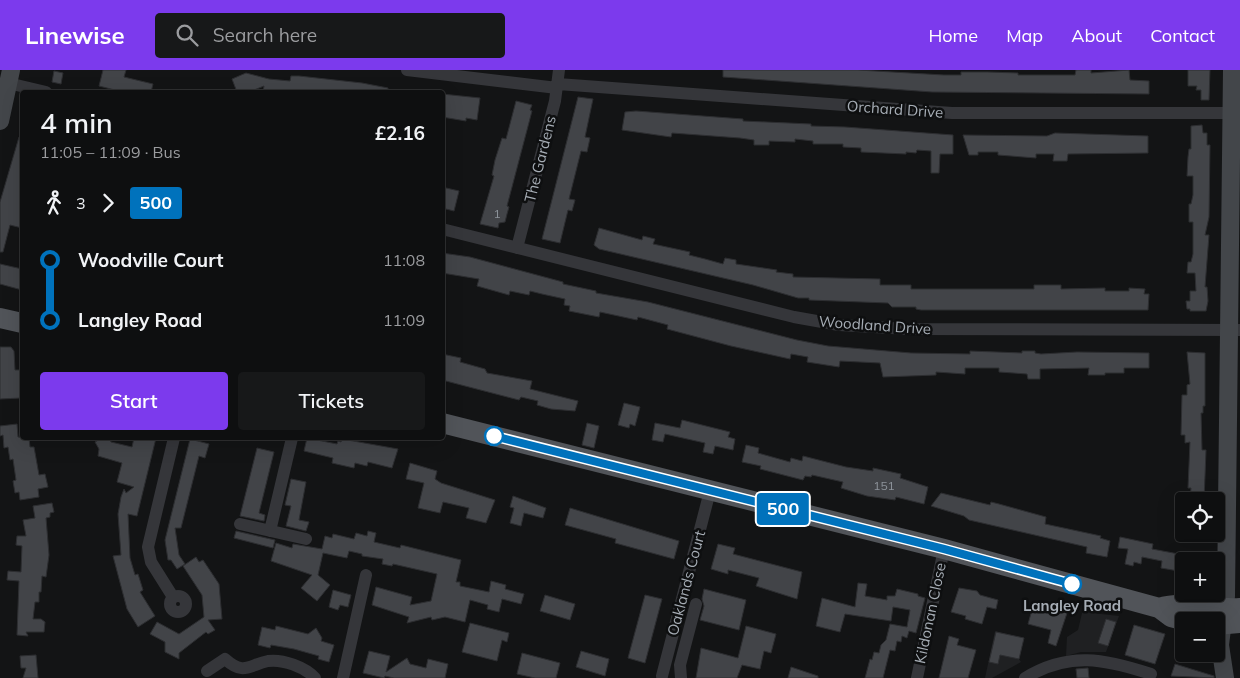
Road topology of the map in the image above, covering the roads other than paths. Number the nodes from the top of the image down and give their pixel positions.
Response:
1 (407, 70) edge
2 (559, 70) edge
3 (1232, 70) edge
4 (10, 76) edge
5 (558, 86) junction
6 (42, 90) edge
7 (1236, 113) edge
8 (0, 121) edge
9 (445, 230) edge
10 (517, 248) junction
11 (0, 318) edge
12 (20, 323) edge
13 (1235, 330) edge
14 (445, 424) edge
15 (174, 440) edge
16 (292, 440) edge
17 (710, 491) junction
18 (240, 524) dead end
19 (270, 531) junction
20 (306, 539) dead end
21 (944, 549) junction
22 (366, 575) dead end
23 (173, 597) dead end
24 (696, 604) dead end
25 (1159, 608) junction
26 (1175, 618) edge
27 (1229, 618) edge
28 (207, 671) dead end
29 (1151, 674) dead end
30 (662, 676) dead end
31 (315, 678) edge
32 (343, 678) edge
33 (681, 678) edge
34 (917, 678) edge
35 (1025, 678) edge
36 (1225, 678) edge

1 - 5 street, Orchard Drive
2 - 5 street, The Gardens
3 - 7 street
4 - 6 street
4 - 8 street
5 - 7 street, Orchard Drive
5 - 10 street, The Gardens
7 - 13 street
9 - 10 street, Woodland Drive
10 - 13 street, Woodland Drive
11 - 12 main road
13 - 27 street
14 - 17 main road
15 - 23 street
16 - 19 street
17 - 21 main road
17 - 30 street, Oaklands Court
18 - 19 street
19 - 20 street
21 - 25 main road
21 - 34 street, Kildonan Close
22 - 32 street
24 - 33 street
25 - 26 main road
25 - 27 main road
27 - 36 street
28 - 31 street
29 - 35 street

